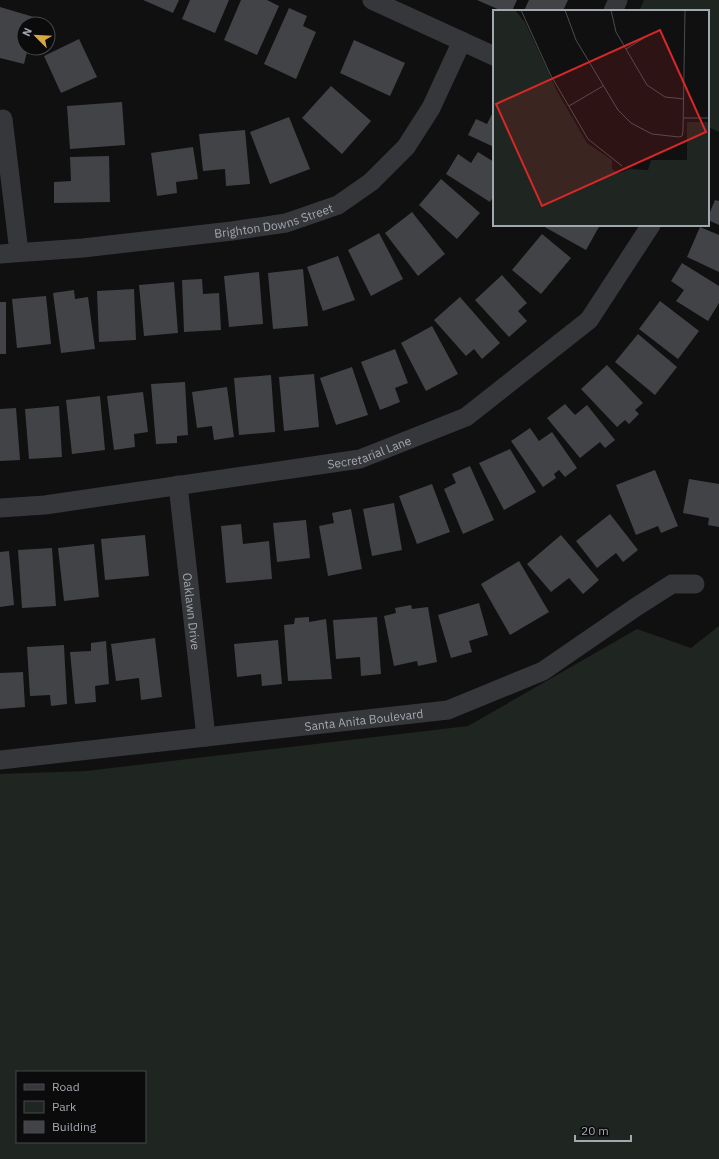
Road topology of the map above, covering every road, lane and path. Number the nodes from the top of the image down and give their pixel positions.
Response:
1 (372, 0) edge
2 (618, 0) edge
3 (613, 10) edge
4 (462, 41) junction
5 (493, 56) edge
6 (3, 119) dead end
7 (650, 226) edge
8 (19, 252) junction
9 (0, 254) edge
10 (178, 485) junction
11 (0, 508) edge
12 (695, 584) dead end
13 (206, 737) junction
14 (0, 760) edge

1 - 4 street
2 - 3 street
4 - 5 street
4 - 8 street, Brighton Downs Street
6 - 8 street
7 - 10 street, Secretarial Lane
8 - 9 street, Brighton Downs Street
10 - 11 street, Secretarial Lane
10 - 13 street, Oaklawn Drive
12 - 13 street, Santa Anita Boulevard
13 - 14 street, Santa Anita Boulevard

